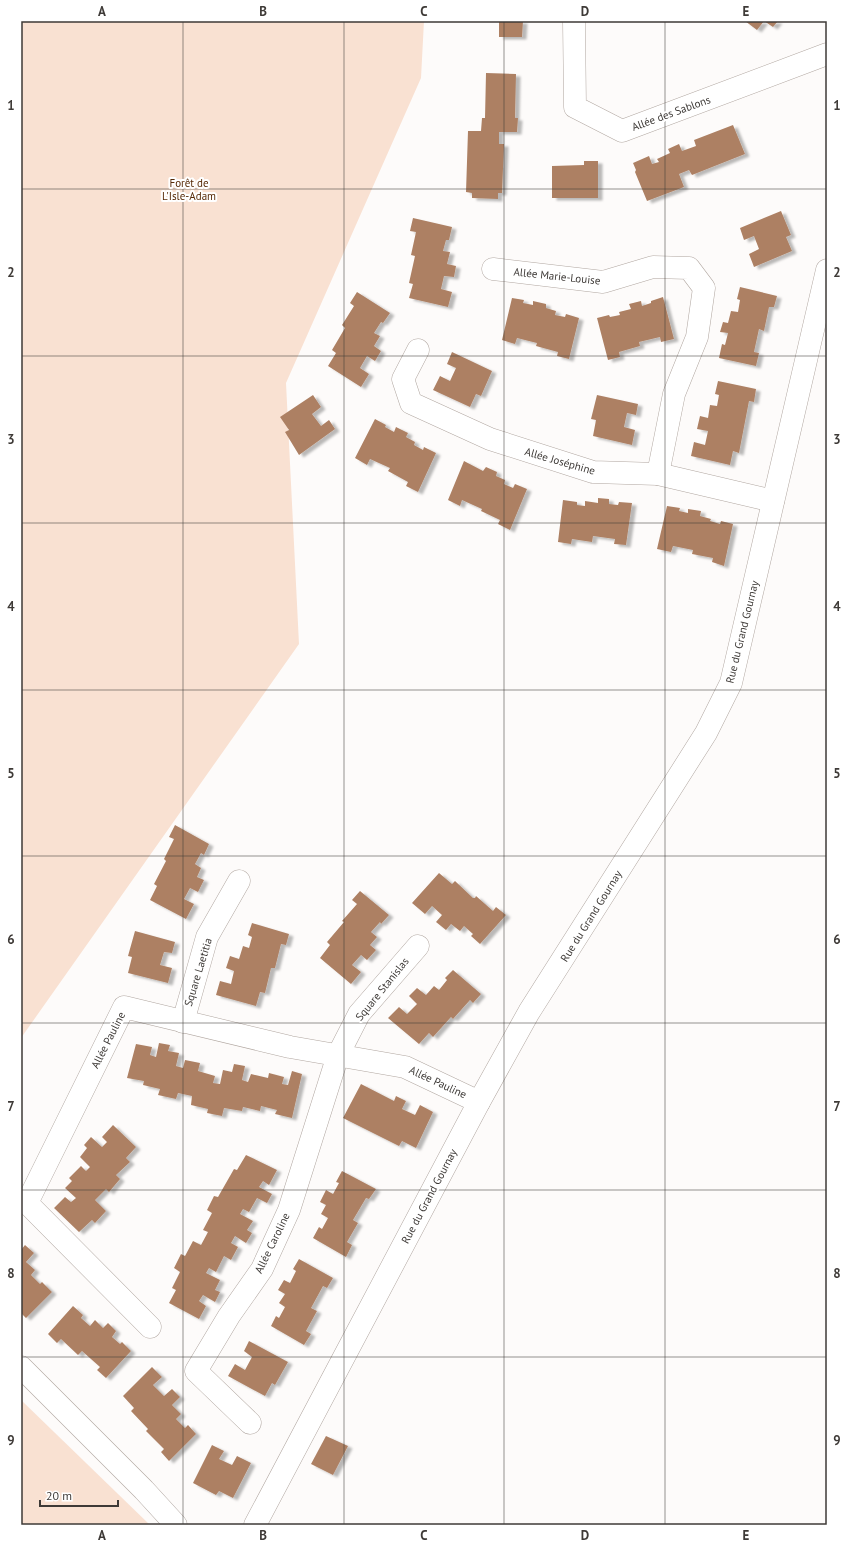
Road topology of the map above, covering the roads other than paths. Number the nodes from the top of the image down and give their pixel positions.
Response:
1 (574, 21) edge
2 (827, 54) edge
3 (493, 269) dead end
4 (827, 270) edge
5 (418, 350) dead end
6 (658, 474) junction
7 (773, 501) junction
8 (239, 881) dead end
9 (418, 946) dead end
10 (183, 1022) junction
11 (338, 1055) junction
12 (480, 1102) junction
13 (150, 1327) dead end
14 (21, 1367) edge
15 (250, 1423) dead end
16 (176, 1525) edge
17 (255, 1525) edge

1 - 2 street, Allée des Sablons
3 - 6 street, Allée Marie-Louise
4 - 7 street, Rue du Grand Gournay
5 - 6 street, Allée Joséphine
6 - 7 street, Allée Joséphine
7 - 12 street, Rue du Grand Gournay
8 - 10 street, Square Laetitia
9 - 11 street, Square Stanislas
10 - 11 street, Allée Pauline
10 - 13 street, Allée Pauline
11 - 12 street, Allée Pauline
11 - 15 street, Allée Caroline
12 - 17 street, Rue du Grand Gournay
14 - 16 street

